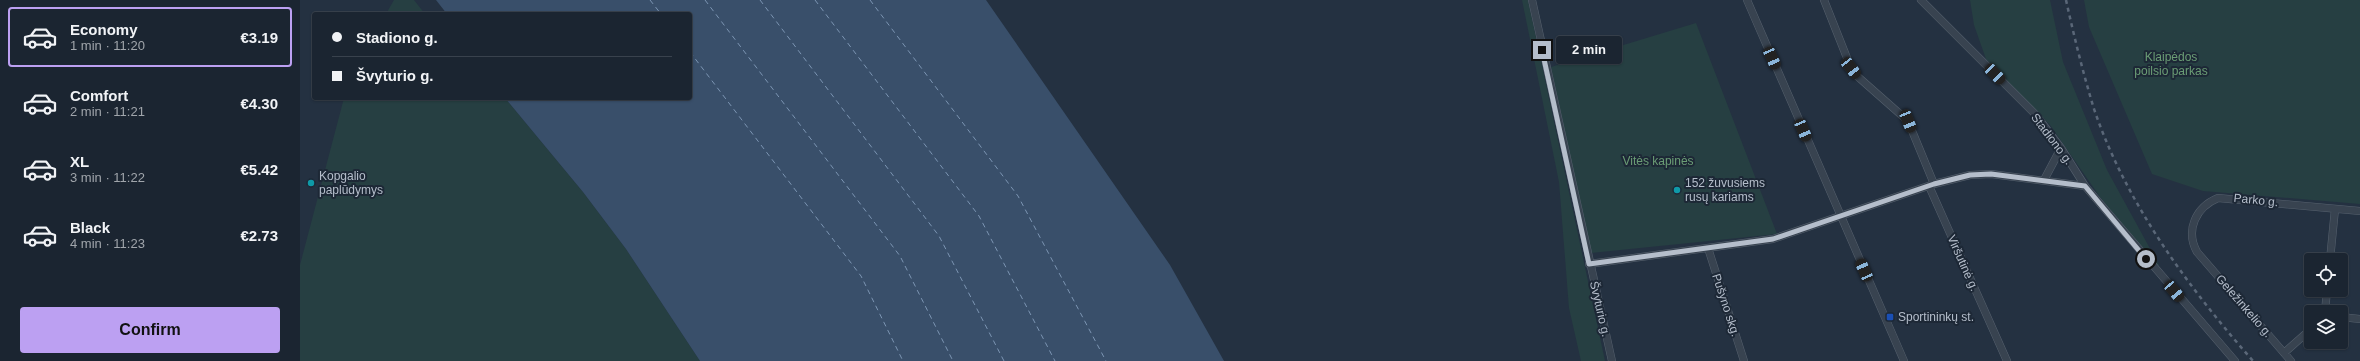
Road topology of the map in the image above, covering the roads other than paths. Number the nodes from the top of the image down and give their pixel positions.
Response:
1 (1532, 0) edge
2 (1746, 0) edge
3 (1824, 0) edge
4 (1921, 0) edge
5 (2061, 148) junction
6 (2044, 180) junction
7 (1931, 185) junction
8 (2085, 186) junction
9 (2335, 209) junction
10 (2360, 211) edge
11 (1841, 217) junction
12 (1708, 248) junction
13 (2197, 252) joint
14 (2331, 253) edge
15 (1589, 264) junction
16 (2348, 318) edge
17 (2360, 319) edge
18 (2304, 335) edge
19 (2284, 353) junction
20 (1612, 361) edge
21 (1744, 361) edge
22 (1904, 361) edge
23 (2007, 361) edge
24 (2234, 361) edge
25 (2292, 361) edge

1 - 15 street, Švyturio g.
2 - 11 street
3 - 7 street
4 - 5 street, Stadiono g.
5 - 6 street
5 - 8 street, Stadiono g.
6 - 7 street
6 - 8 street
7 - 11 street
7 - 23 street, Viršutinė g.
8 - 24 street, Stadiono g.
9 - 10 street, Parko g.
9 - 13 street, Parko g.
9 - 14 street
11 - 12 street
11 - 22 street
12 - 15 street
12 - 21 street, Pušyno skg.
13 - 19 street, Geležinkelio g.
15 - 20 street, Švyturio g.
16 - 17 street
18 - 19 street
19 - 25 street, Geležinkelio g.

